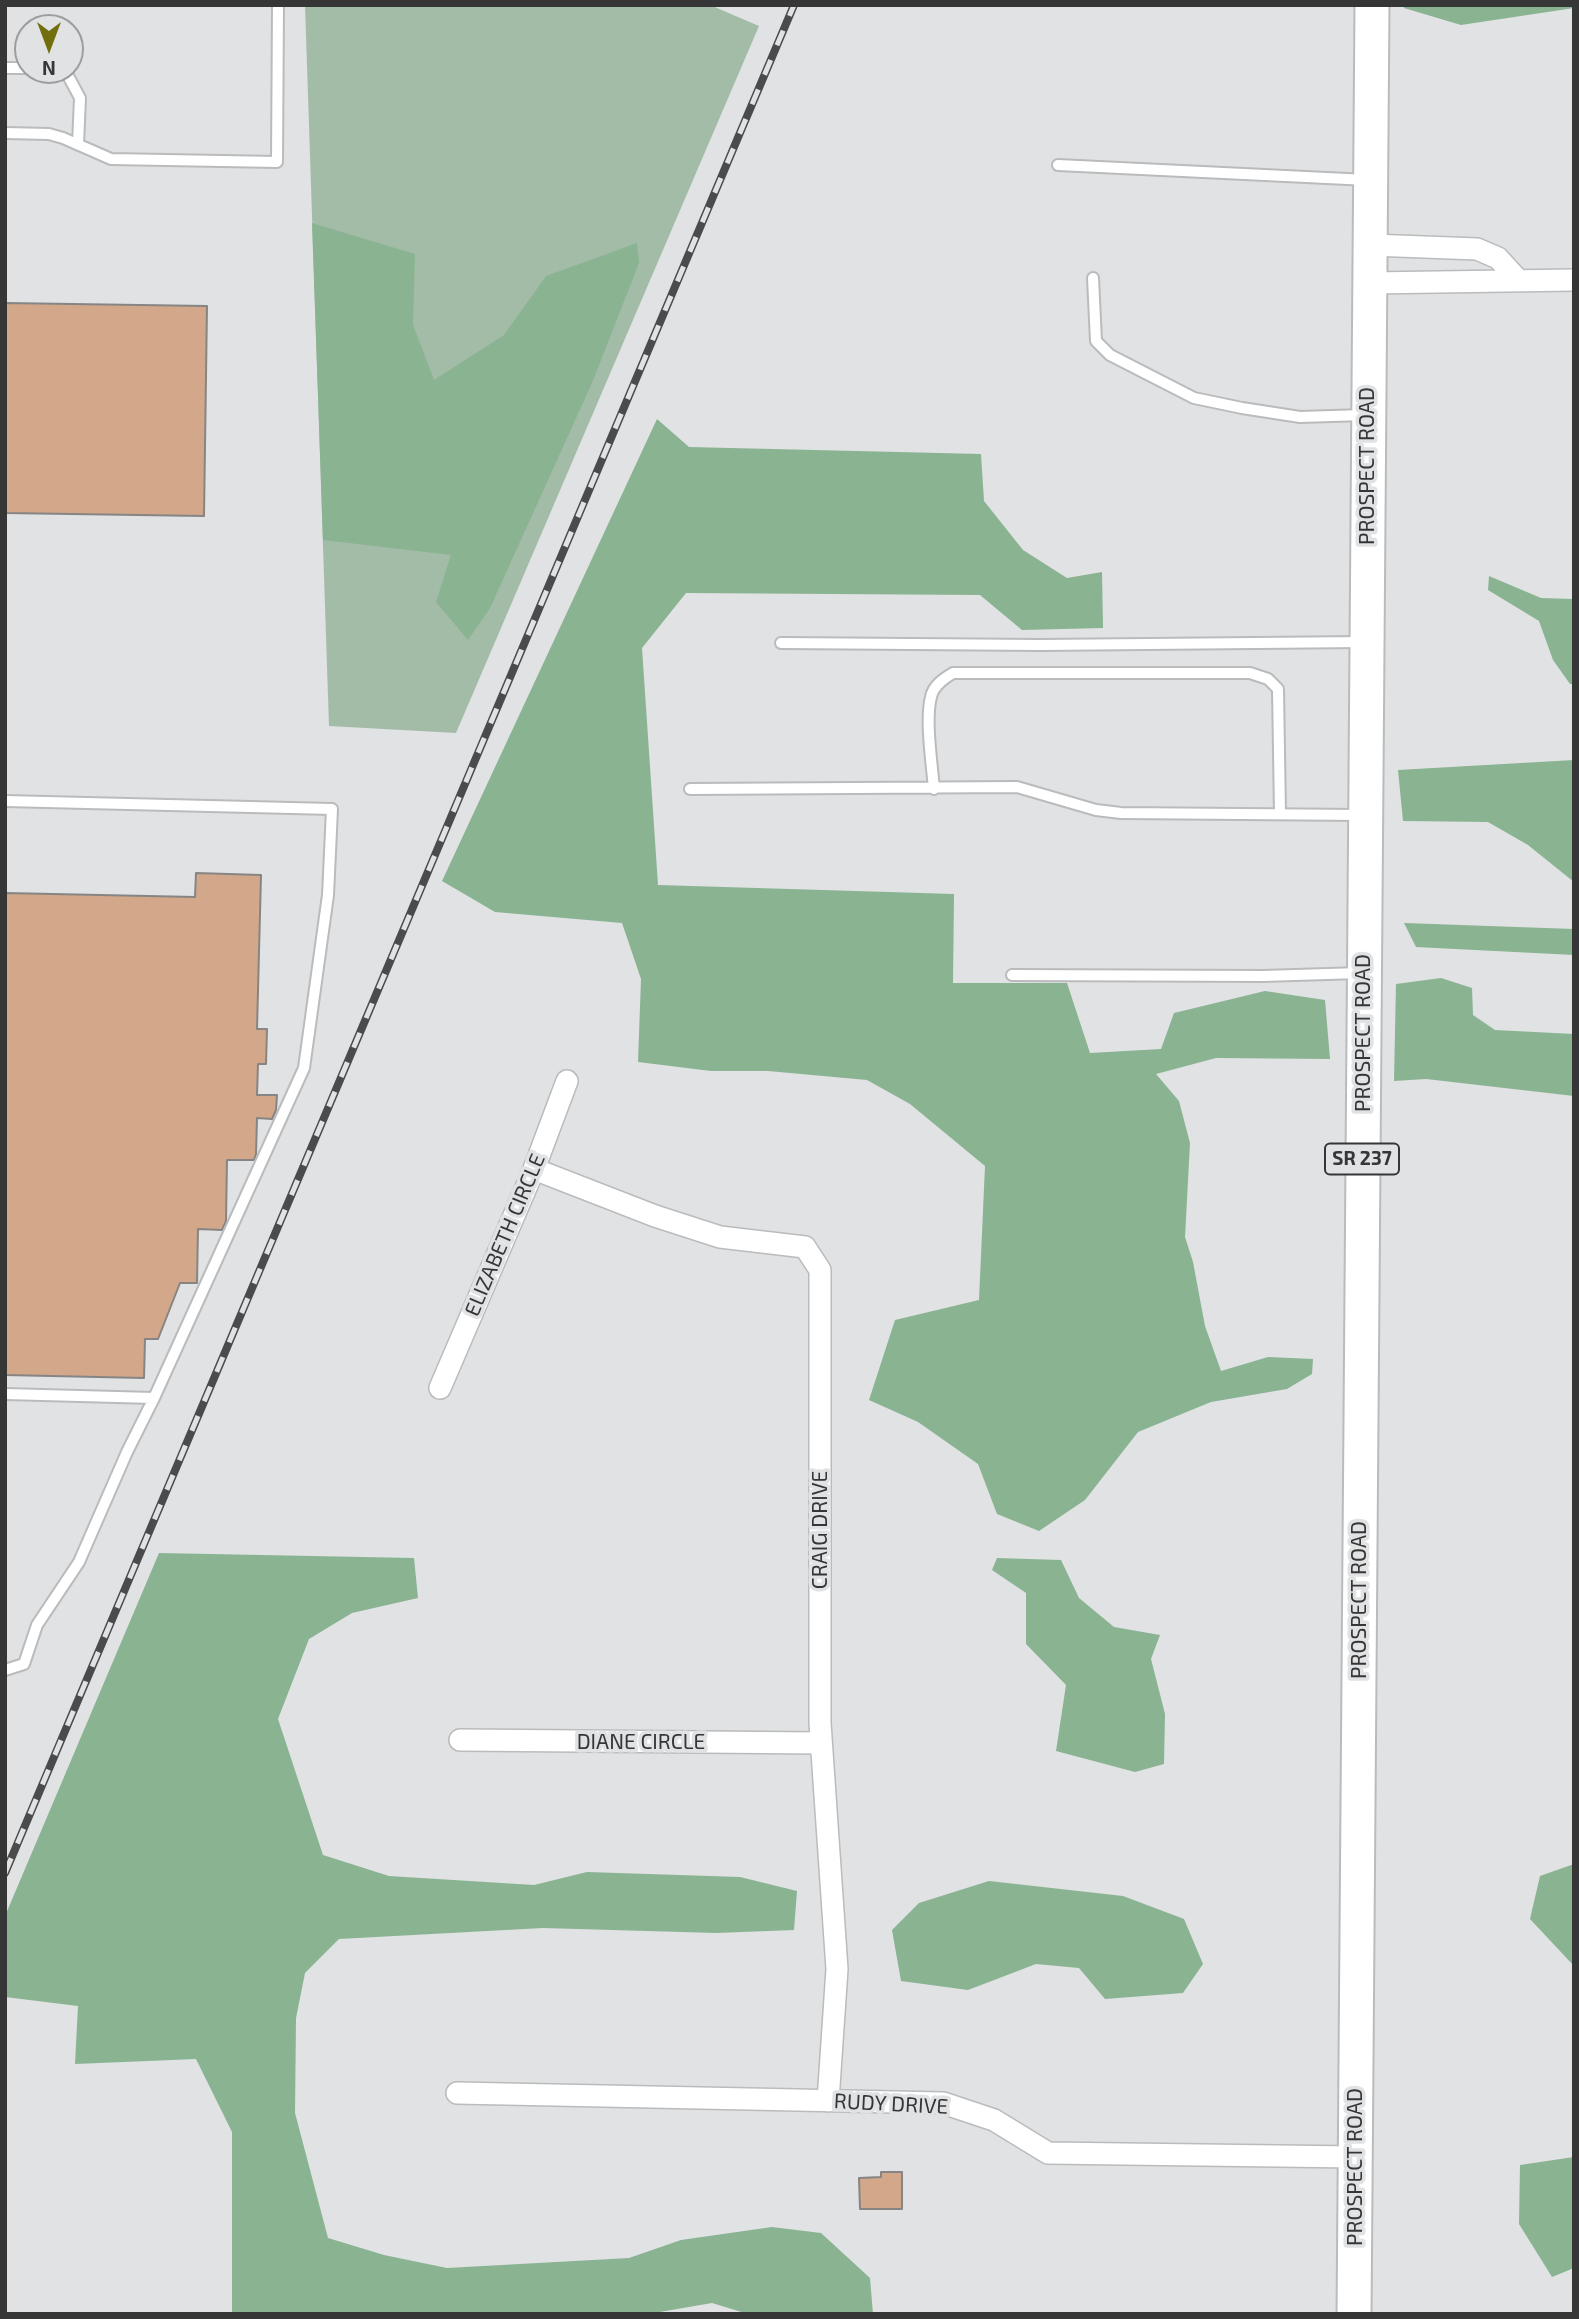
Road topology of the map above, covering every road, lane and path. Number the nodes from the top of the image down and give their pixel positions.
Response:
1 (278, 5) edge
2 (1371, 5) edge
3 (72, 84) edge
4 (5, 133) edge
5 (78, 144) junction
6 (1058, 164) dead end
7 (1371, 181) junction
8 (1371, 245) junction
9 (1093, 278) dead end
10 (1574, 280) edge
11 (1519, 281) junction
12 (1370, 283) junction
13 (1367, 415) junction
14 (1365, 642) junction
15 (781, 643) dead end
16 (690, 789) dead end
17 (934, 789) junction
18 (5, 802) edge
19 (1280, 814) junction
20 (1364, 816) junction
21 (1363, 973) junction
22 (1012, 975) dead end
23 (567, 1082) dead end
24 (534, 1169) junction
25 (440, 1388) dead end
26 (5, 1394) edge
27 (153, 1398) junction
28 (5, 1670) edge
29 (460, 1740) dead end
30 (821, 1743) junction
31 (457, 2093) dead end
32 (828, 2101) junction
33 (1355, 2157) junction
34 (1354, 2314) edge

1 - 5 lane
2 - 7 main road, PROSPECT ROAD / SR 237
3 - 5 lane
4 - 5 lane
6 - 7 lane
7 - 8 main road, PROSPECT ROAD / SR 237
8 - 11 street
8 - 12 main road, PROSPECT ROAD / SR 237
9 - 13 lane
10 - 11 street
11 - 12 street
12 - 13 main road, PROSPECT ROAD / SR 237
13 - 14 main road, PROSPECT ROAD / SR 237
14 - 15 lane
14 - 20 main road, PROSPECT ROAD / SR 237
16 - 17 lane
17 - 19 lane
17 - 19 lane
18 - 27 lane
19 - 20 lane
20 - 21 main road, PROSPECT ROAD / SR 237
21 - 22 lane
21 - 33 main road, PROSPECT ROAD / SR 237
23 - 24 street, ELIZABETH CIRCLE
24 - 25 street, ELIZABETH CIRCLE
24 - 30 street, CRAIG DRIVE
26 - 27 lane
27 - 28 lane
29 - 30 street, DIANE CIRCLE
30 - 32 street, CRAIG DRIVE
31 - 32 street, RUDY DRIVE
32 - 33 street, RUDY DRIVE
33 - 34 main road, PROSPECT ROAD / SR 237

